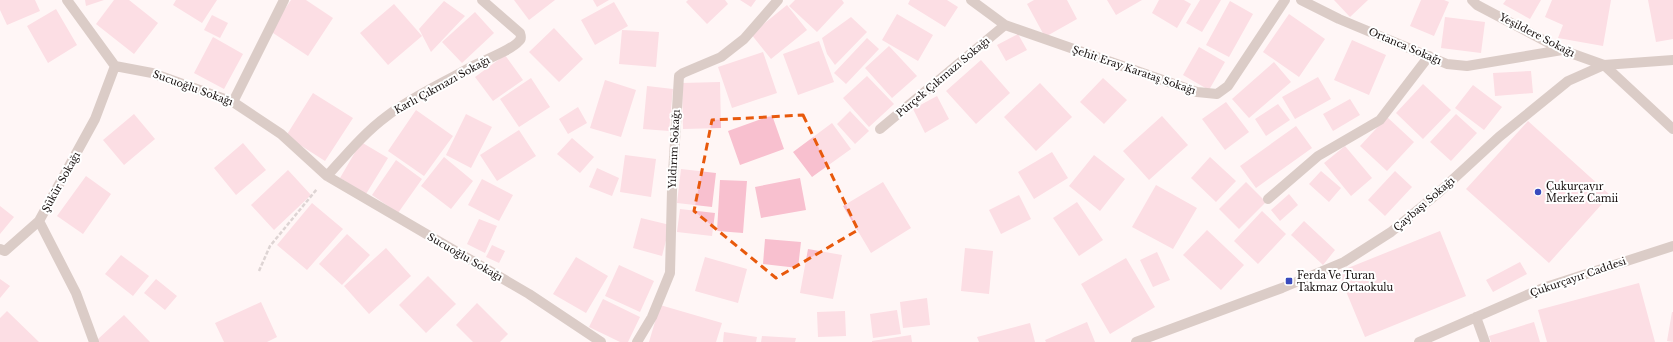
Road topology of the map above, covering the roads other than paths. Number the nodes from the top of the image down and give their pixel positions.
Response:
1 (67, 0) edge
2 (284, 0) edge
3 (482, 0) edge
4 (778, 0) edge
5 (971, 0) edge
6 (1285, 0) edge
7 (1301, 0) edge
8 (1472, 0) edge
9 (1005, 25) junction
10 (1562, 50) junction
11 (1428, 56) junction
12 (1673, 60) edge
13 (115, 66) junction
14 (1604, 66) junction
15 (233, 102) junction
16 (880, 129) dead end
17 (1673, 129) edge
18 (327, 176) junction
19 (1268, 199) dead end
20 (39, 221) junction
21 (1673, 246) edge
22 (0, 249) edge
23 (1476, 317) junction
24 (94, 342) edge
25 (601, 342) edge
26 (637, 342) edge
27 (1136, 342) edge
28 (1419, 342) edge
29 (1485, 342) edge

1 - 13 street
2 - 15 street
3 - 18 street, Karlı Çıkmazı Sokağı
4 - 26 street, Yıldırım Sokağı
5 - 9 street, Şehit Eray Karataş Sokağı
6 - 9 street, Şehit Eray Karataş Sokağı
7 - 11 street, Ortanca Sokağı
8 - 10 street, Yeşildere Sokağı
9 - 16 street, Pürçek Çıkmazı Sokağı
10 - 11 street, Ortanca Sokağı
10 - 14 street, Yeşildere Sokağı
11 - 19 street
12 - 14 street
13 - 15 street, Sucuoğlu Sokağı
13 - 20 street, Şükür Sokağı
14 - 17 street
14 - 27 street, Çaybaşı Sokağı
15 - 18 street, Sucuoğlu Sokağı
18 - 25 street, Sucuoğlu Sokağı
20 - 22 street
20 - 24 street, Şükür Sokağı
21 - 23 street, Çukurçayır Caddesi
23 - 28 street, Çukurçayır Caddesi
23 - 29 street

